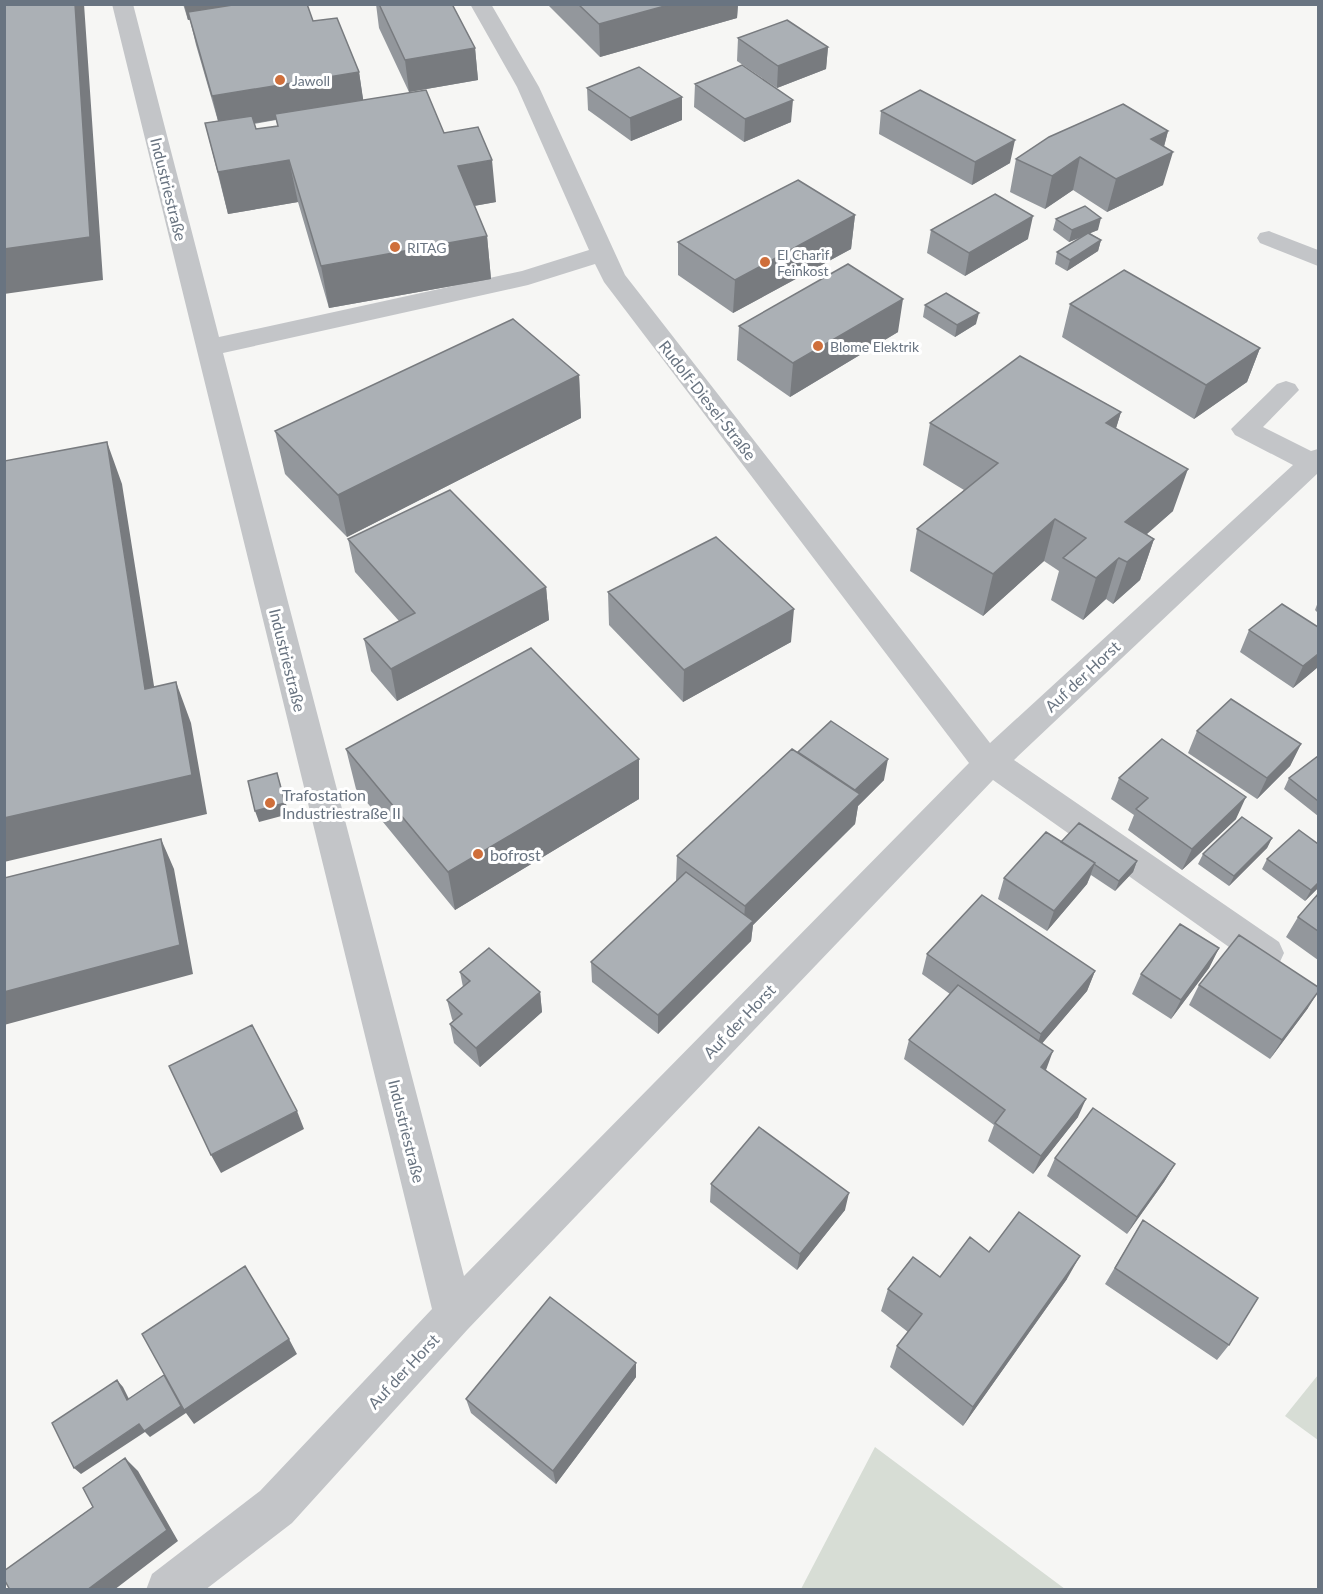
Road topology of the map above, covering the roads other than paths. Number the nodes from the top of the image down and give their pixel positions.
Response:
1 (122, 4) edge
2 (480, 4) edge
3 (1269, 238) dead end
4 (602, 254) junction
5 (1318, 259) edge
6 (209, 348) junction
7 (1286, 390) dead end
8 (1315, 461) edge
9 (990, 762) junction
10 (1266, 953) edge
11 (454, 1315) junction
12 (168, 1590) edge

1 - 6 street, Industriestraße
2 - 4 street, Rudolf-Diesel-Straße
3 - 5 street
4 - 6 street
4 - 9 street, Rudolf-Diesel-Straße
6 - 11 street, Industriestraße
7 - 8 street
8 - 9 street, Auf der Horst
9 - 10 street, Rudolf-Diesel-Straße
9 - 11 street, Auf der Horst
11 - 12 street, Auf der Horst

